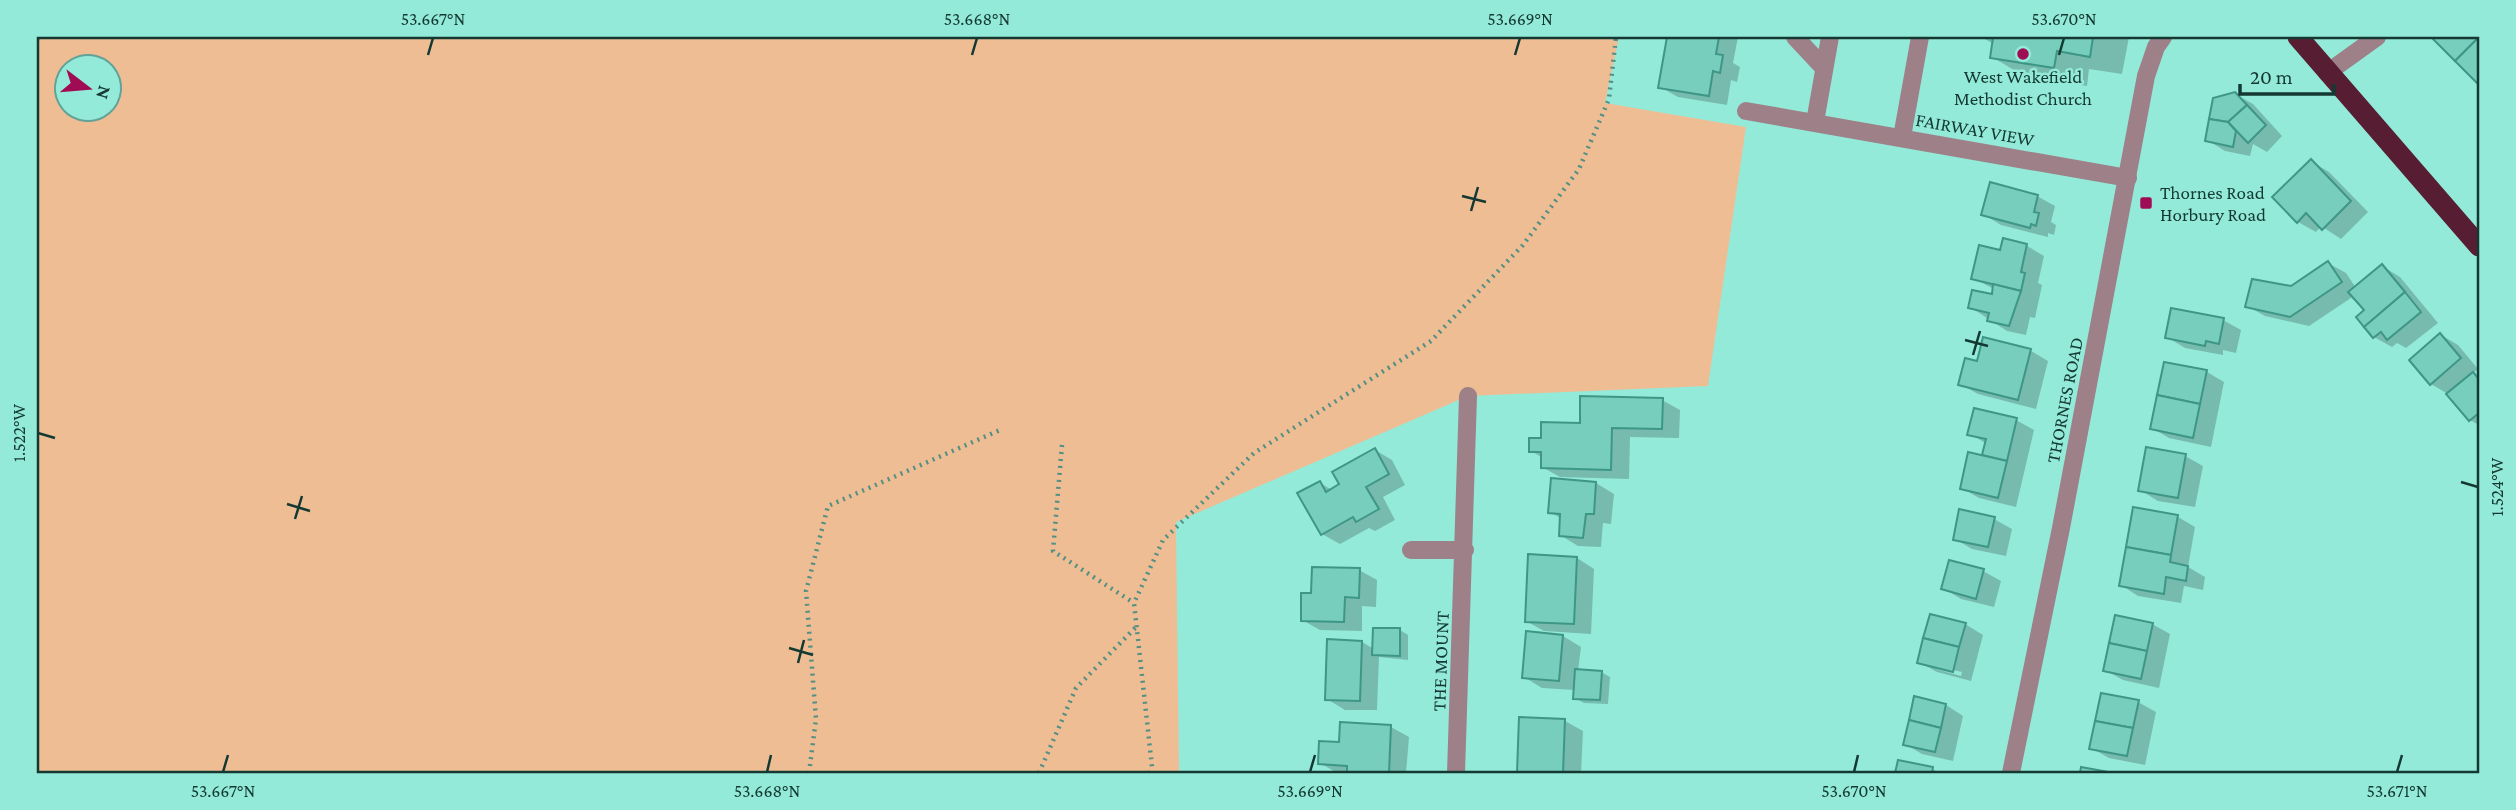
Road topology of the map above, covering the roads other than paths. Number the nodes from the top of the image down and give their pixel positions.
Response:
1 (1795, 37) edge
2 (1830, 37) edge
3 (1920, 37) edge
4 (2162, 37) edge
5 (2298, 37) edge
6 (2377, 37) edge
7 (2358, 43) edge
8 (1824, 68) junction
9 (2327, 73) junction
10 (1746, 111) dead end
11 (1815, 122) junction
12 (1902, 137) junction
13 (2128, 178) junction
14 (2479, 246) edge
15 (1468, 396) dead end
16 (1411, 550) dead end
17 (1465, 550) junction
18 (1456, 773) edge
19 (2011, 773) edge

1 - 8 street
2 - 8 street
3 - 12 street
4 - 13 street, THORNES ROAD
5 - 9 highway
6 - 7 street
7 - 9 street
8 - 11 street
9 - 14 highway
10 - 11 street, FAIRWAY VIEW
11 - 12 street, FAIRWAY VIEW
12 - 13 street, FAIRWAY VIEW
13 - 19 street, THORNES ROAD
15 - 17 street, THE MOUNT
16 - 17 street
17 - 18 street, THE MOUNT

